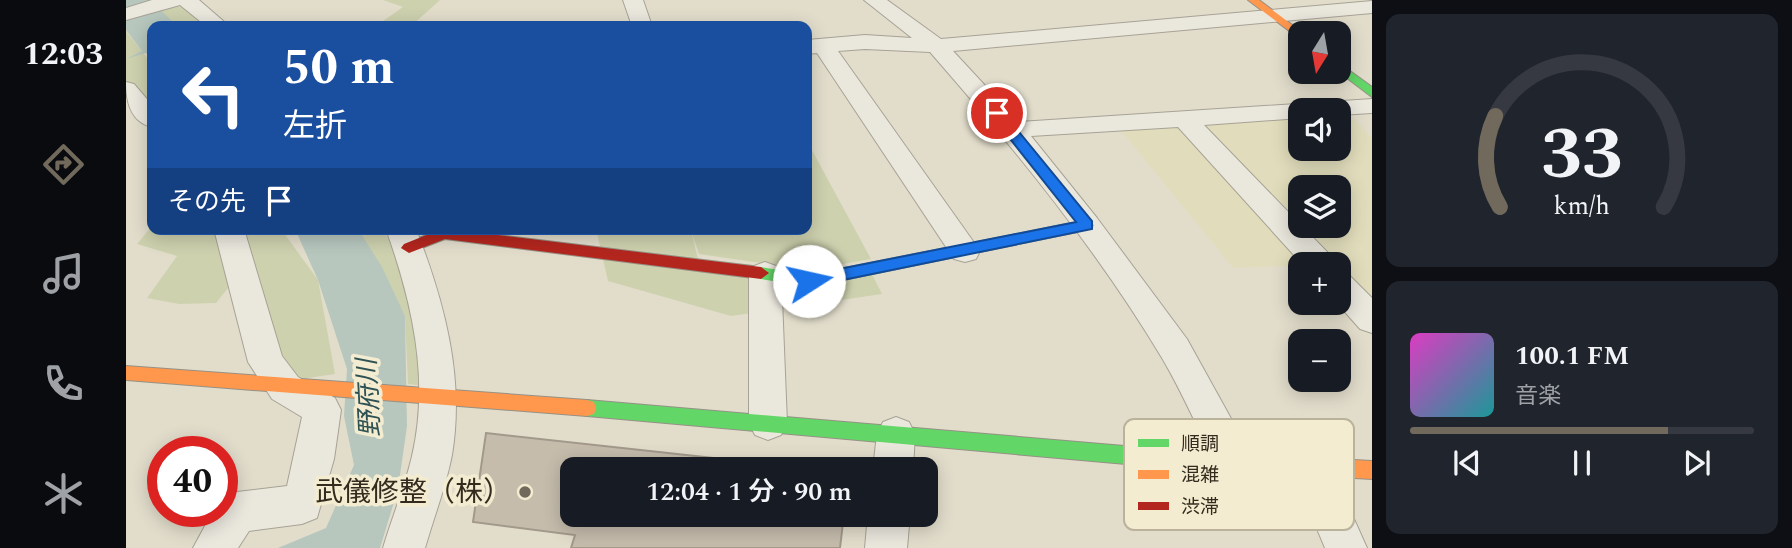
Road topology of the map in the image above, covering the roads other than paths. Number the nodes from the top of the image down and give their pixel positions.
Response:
1 (174, 0) edge
2 (187, 0) edge
3 (633, 0) edge
4 (873, 0) edge
5 (1254, 0) edge
6 (1372, 7) edge
7 (126, 14) edge
8 (1272, 15) junction
9 (212, 21) edge
10 (640, 21) edge
11 (1288, 27) edge
12 (815, 46) edge
13 (936, 46) junction
14 (1351, 77) edge
15 (126, 89) edge
16 (1370, 94) edge
17 (1351, 98) edge
18 (1288, 111) edge
19 (147, 114) edge
20 (1183, 117) junction
21 (1012, 130) junction
22 (1087, 225) junction
23 (231, 235) edge
24 (431, 235) edge
25 (497, 235) edge
26 (405, 239) edge
27 (965, 251) junction
28 (1309, 252) edge
29 (765, 274) junction
30 (1351, 297) edge
31 (1372, 320) edge
32 (127, 374) edge
33 (285, 388) junction
34 (428, 395) junction
35 (1212, 419) edge
36 (768, 423) junction
37 (895, 452) edge
38 (1124, 460) edge
39 (1354, 469) edge
40 (1372, 470) edge
41 (888, 527) edge
42 (1338, 530) edge
43 (214, 548) edge
44 (404, 548) edge
45 (886, 548) edge
46 (1346, 548) edge

1 - 7 street
2 - 9 street
3 - 10 street
4 - 13 street
5 - 8 street
6 - 8 street
8 - 11 street
8 - 13 street
12 - 13 street
12 - 27 street
13 - 21 street
14 - 16 street
15 - 19 street
16 - 17 street
18 - 20 street
20 - 21 street
20 - 28 street
21 - 22 street
22 - 27 street
22 - 35 street
23 - 33 street
24 - 26 street
25 - 29 street
26 - 34 street
27 - 29 street
29 - 36 street
30 - 31 street
32 - 33 street
33 - 34 street
33 - 43 street
34 - 36 street
34 - 44 street
36 - 37 street
37 - 38 street
39 - 40 street
41 - 45 street
42 - 46 street

